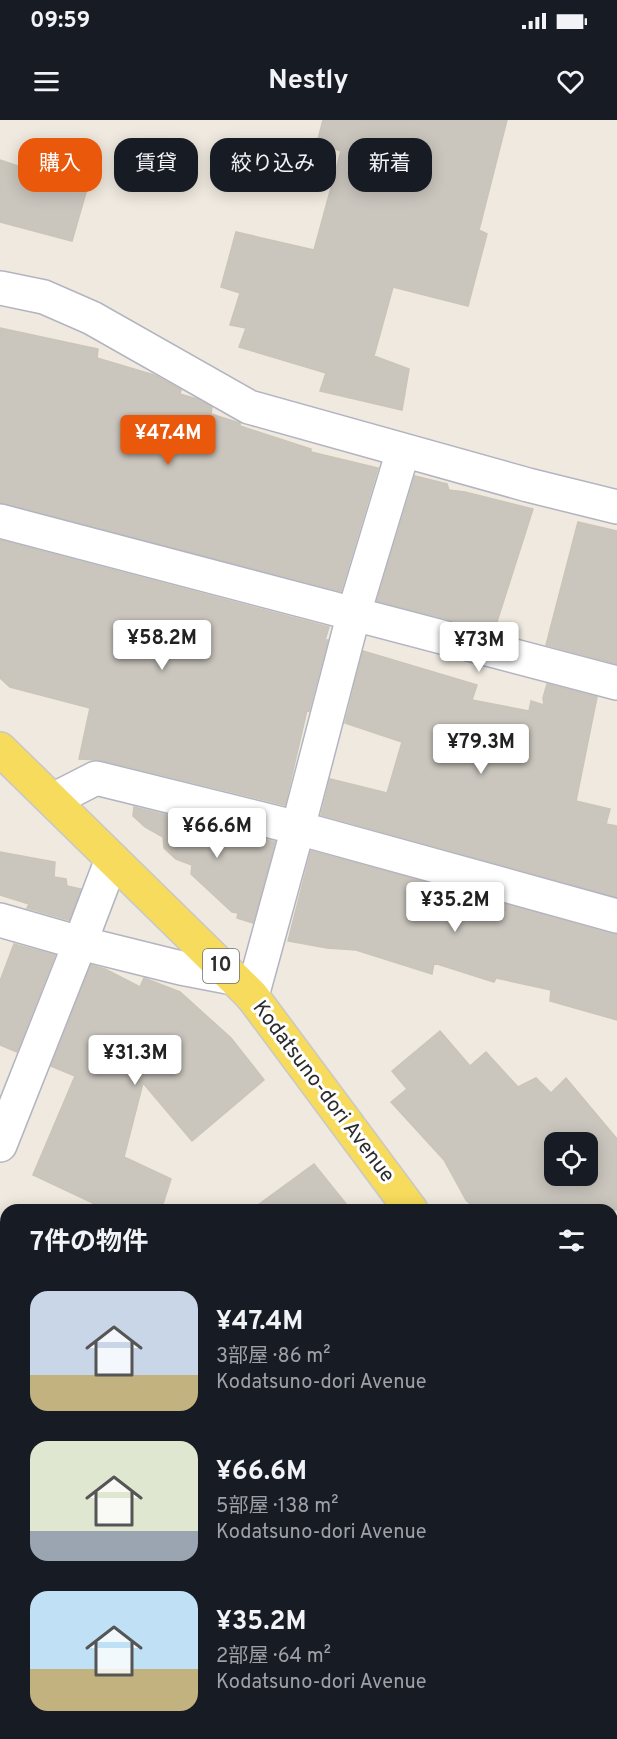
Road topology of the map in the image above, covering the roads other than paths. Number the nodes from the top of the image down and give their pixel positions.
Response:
1 (0, 288) edge
2 (403, 451) junction
3 (617, 507) edge
4 (0, 521) edge
5 (354, 613) junction
6 (617, 683) edge
7 (0, 749) edge
8 (52, 800) junction
9 (298, 828) junction
10 (112, 859) junction
11 (617, 916) edge
12 (0, 920) edge
13 (80, 943) junction
14 (242, 987) junction
15 (0, 1145) edge
16 (406, 1204) edge

1 - 2 street
2 - 3 street
2 - 5 street
4 - 5 street
5 - 6 street
5 - 9 street
7 - 8 main road, Kodatsuno-dori Avenue / 10
8 - 9 street
8 - 10 main road, Kodatsuno-dori Avenue / 10
9 - 11 street
9 - 14 street
10 - 13 street
10 - 14 main road, Kodatsuno-dori Avenue / 10
12 - 13 street
13 - 14 street
13 - 15 street
14 - 16 main road, Kodatsuno-dori Avenue / 10

